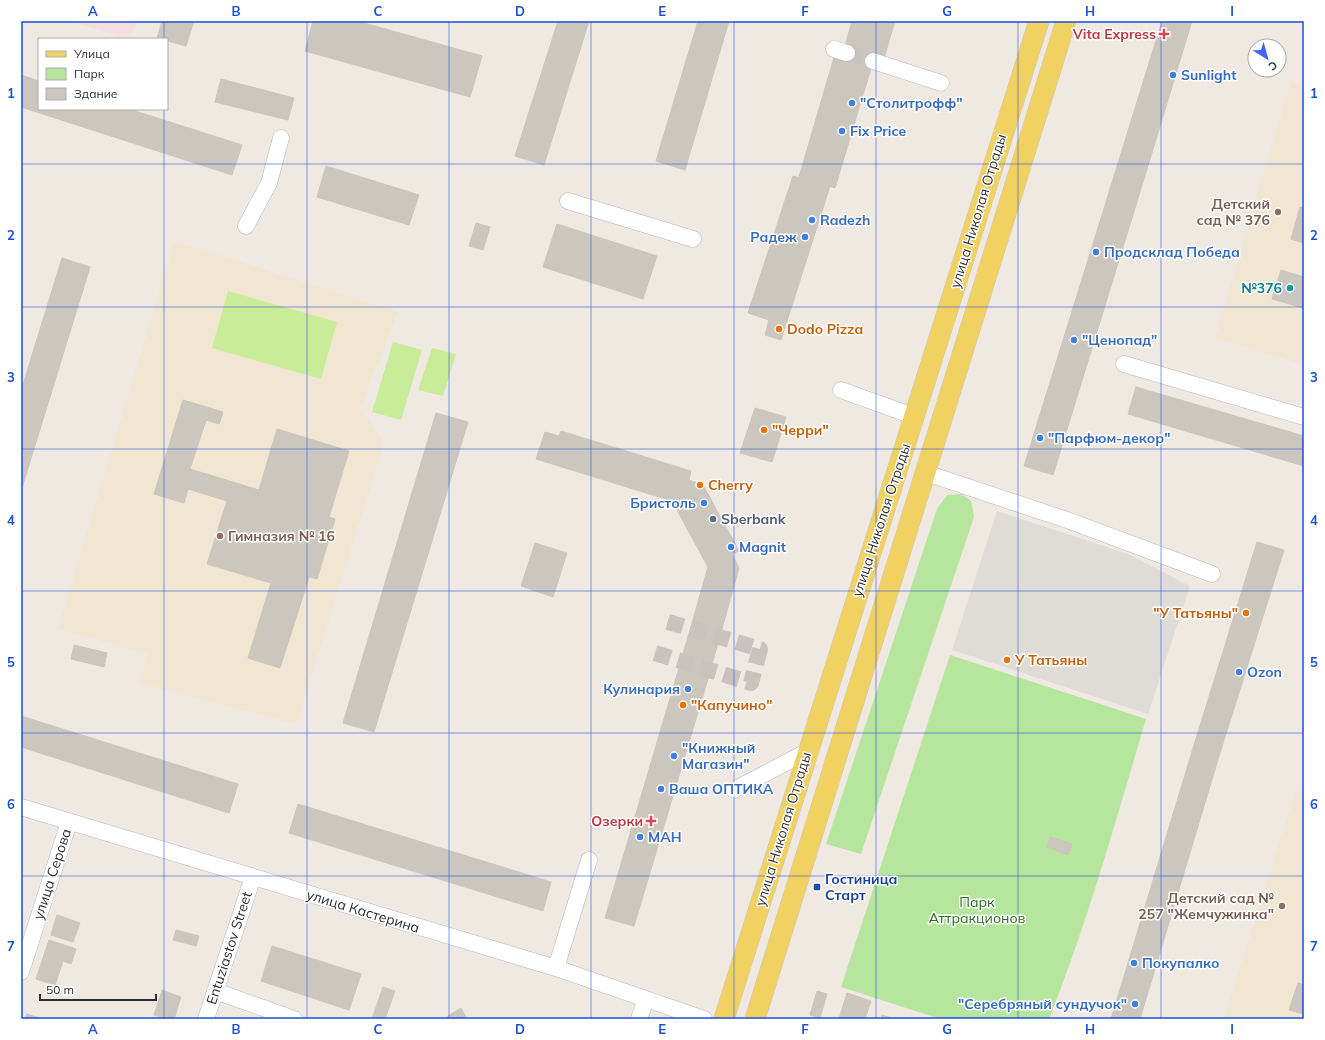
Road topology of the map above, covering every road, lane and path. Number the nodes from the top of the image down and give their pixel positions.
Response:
1 (1039, 21) edge
2 (1066, 21) edge
3 (873, 61) tunnel mouth
4 (941, 83) dead end
5 (281, 138) dead end
6 (568, 201) dead end
7 (246, 226) dead end
8 (693, 239) dead end
9 (1124, 364) dead end
10 (841, 390) dead end
11 (913, 416) junction
12 (1304, 417) edge
13 (926, 472) junction
14 (1212, 574) dead end
15 (808, 751) junction
16 (734, 790) dead end
17 (21, 807) edge
18 (69, 822) junction
19 (589, 860) dead end
20 (253, 877) junction
21 (556, 968) junction
22 (21, 972) edge
23 (215, 991) junction
24 (646, 998) junction
25 (206, 1019) edge
26 (294, 1019) edge
27 (639, 1019) edge
28 (704, 1019) edge
29 (724, 1019) edge
30 (755, 1019) edge

1 - 11 main road, улица Николая Отрады
2 - 13 main road, улица Николая Отрады
3 - 4 street
5 - 7 street
6 - 8 street
9 - 12 street
10 - 11 street
11 - 15 main road, улица Николая Отрады
13 - 14 street
13 - 30 main road, улица Николая Отрады
15 - 16 street
15 - 29 main road, улица Николая Отрады
17 - 18 street, улица Кастерина
18 - 20 street, улица Кастерина
18 - 22 street, улица Серова
19 - 21 street
20 - 21 street, улица Кастерина
20 - 23 street, Entuziastov Street
21 - 24 street, улица Кастерина
23 - 25 street, Entuziastov Street
23 - 26 street
24 - 27 street
24 - 28 street, улица Кастерина

